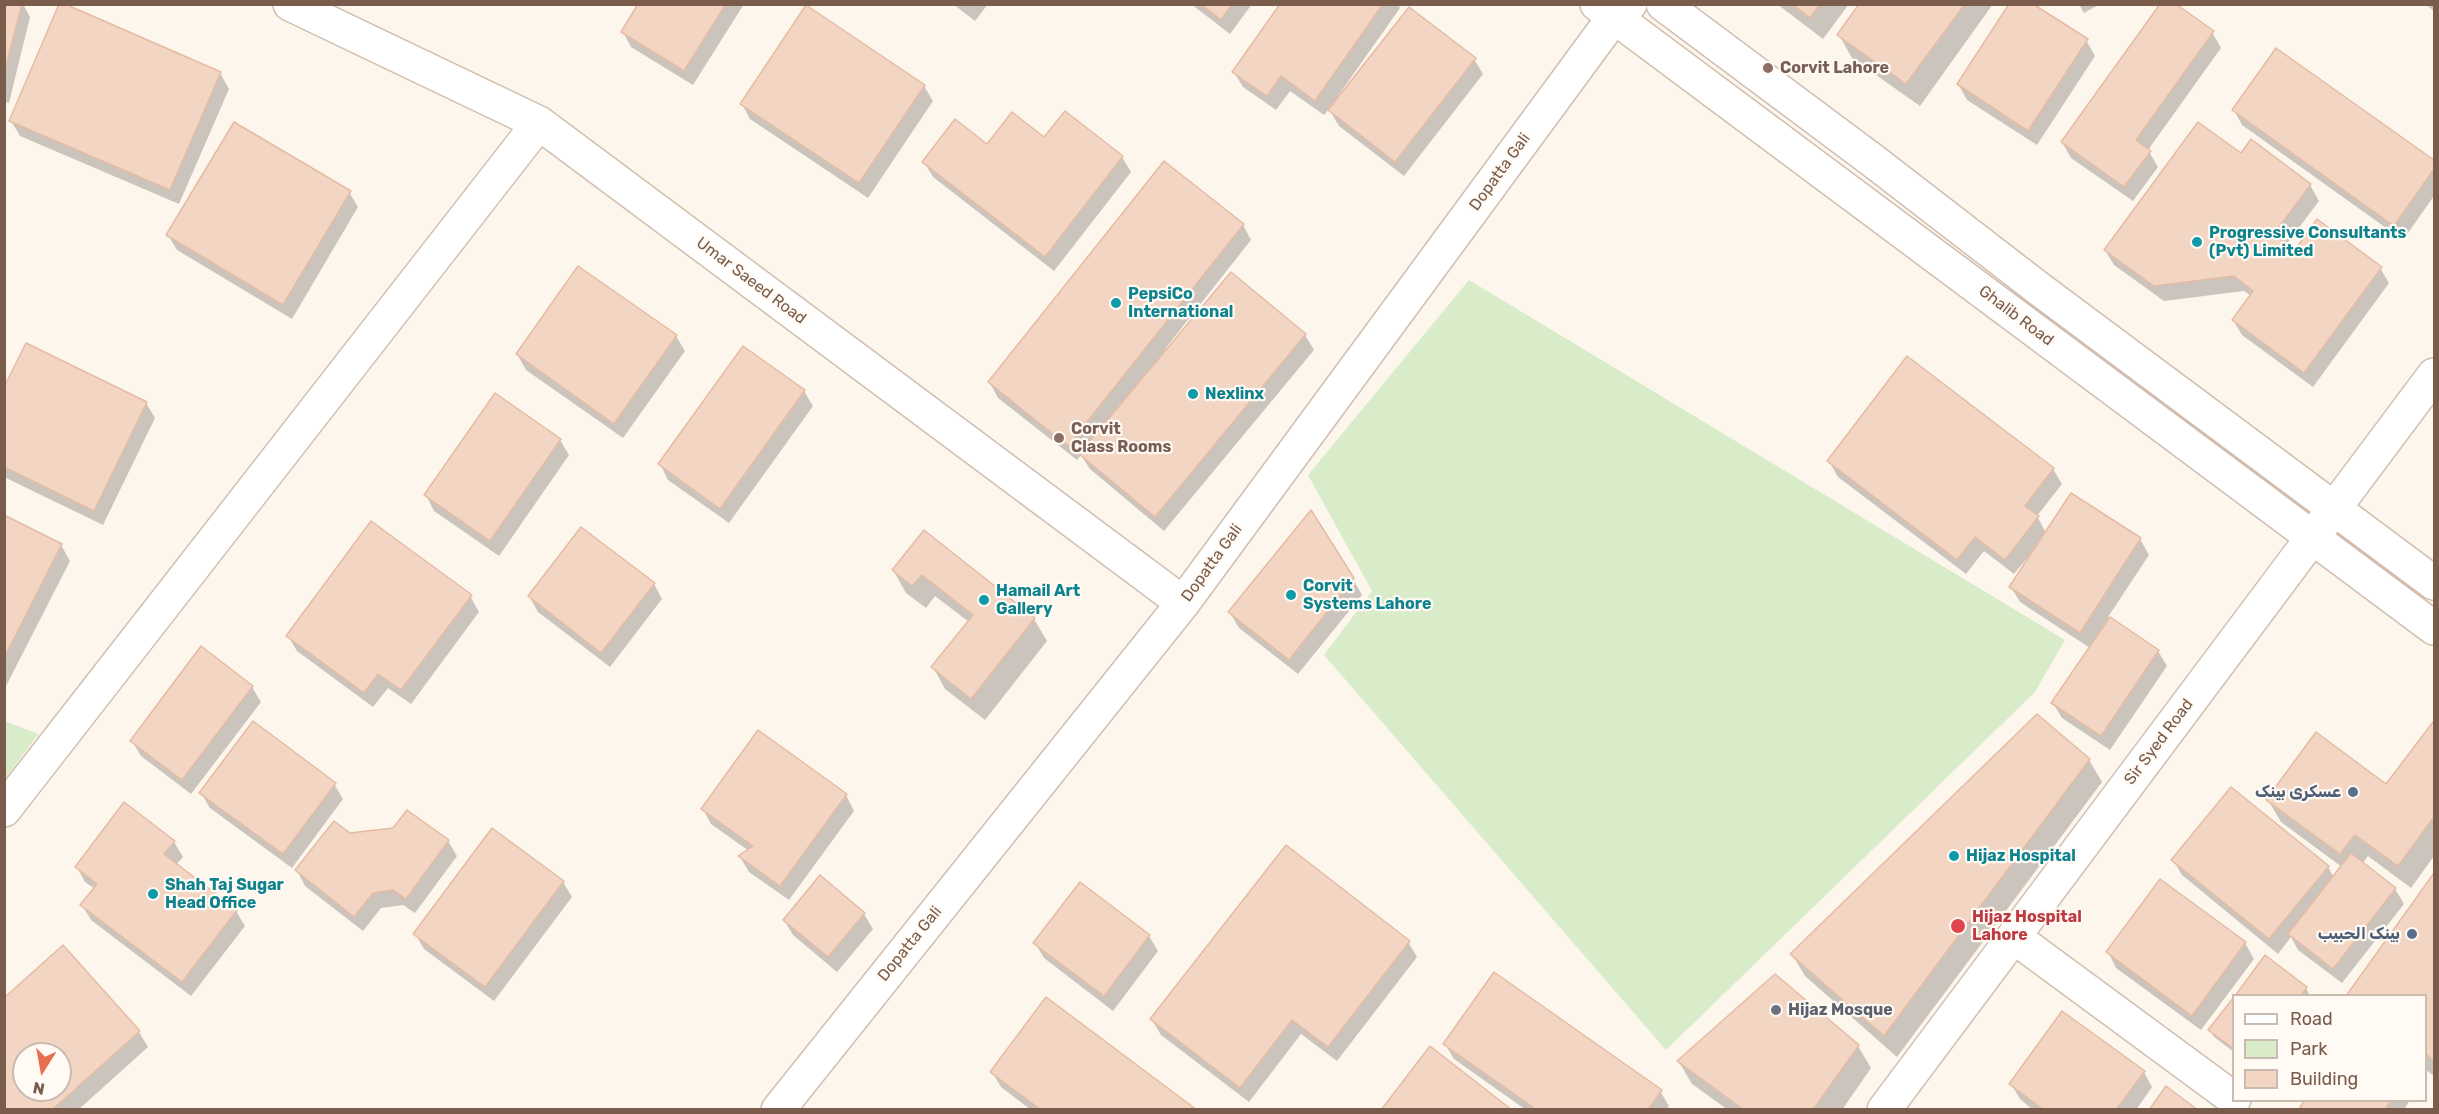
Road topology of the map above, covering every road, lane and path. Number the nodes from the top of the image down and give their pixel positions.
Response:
1 (290, 4) edge
2 (1663, 4) edge
3 (1614, 9) edge
4 (539, 123) junction
5 (2434, 375) edge
6 (2334, 509) junction
7 (2313, 538) junction
8 (2434, 583) edge
9 (1183, 603) junction
10 (2434, 628) edge
11 (4, 810) edge
12 (2014, 937) junction
13 (2232, 1098) edge
14 (778, 1110) edge
15 (1884, 1110) edge

1 - 4 street, Umar Saeed Road
2 - 6 street
3 - 7 street, Ghalib Road
3 - 9 street, Dopatta Gali
4 - 9 street, Umar Saeed Road
4 - 11 street
5 - 6 street, Sir Syed Road
6 - 7 street, Sir Syed Road
6 - 8 street
7 - 10 street, Ghalib Road
7 - 12 street, Sir Syed Road
9 - 14 street, Dopatta Gali
12 - 13 street
12 - 15 street, Sir Syed Road

